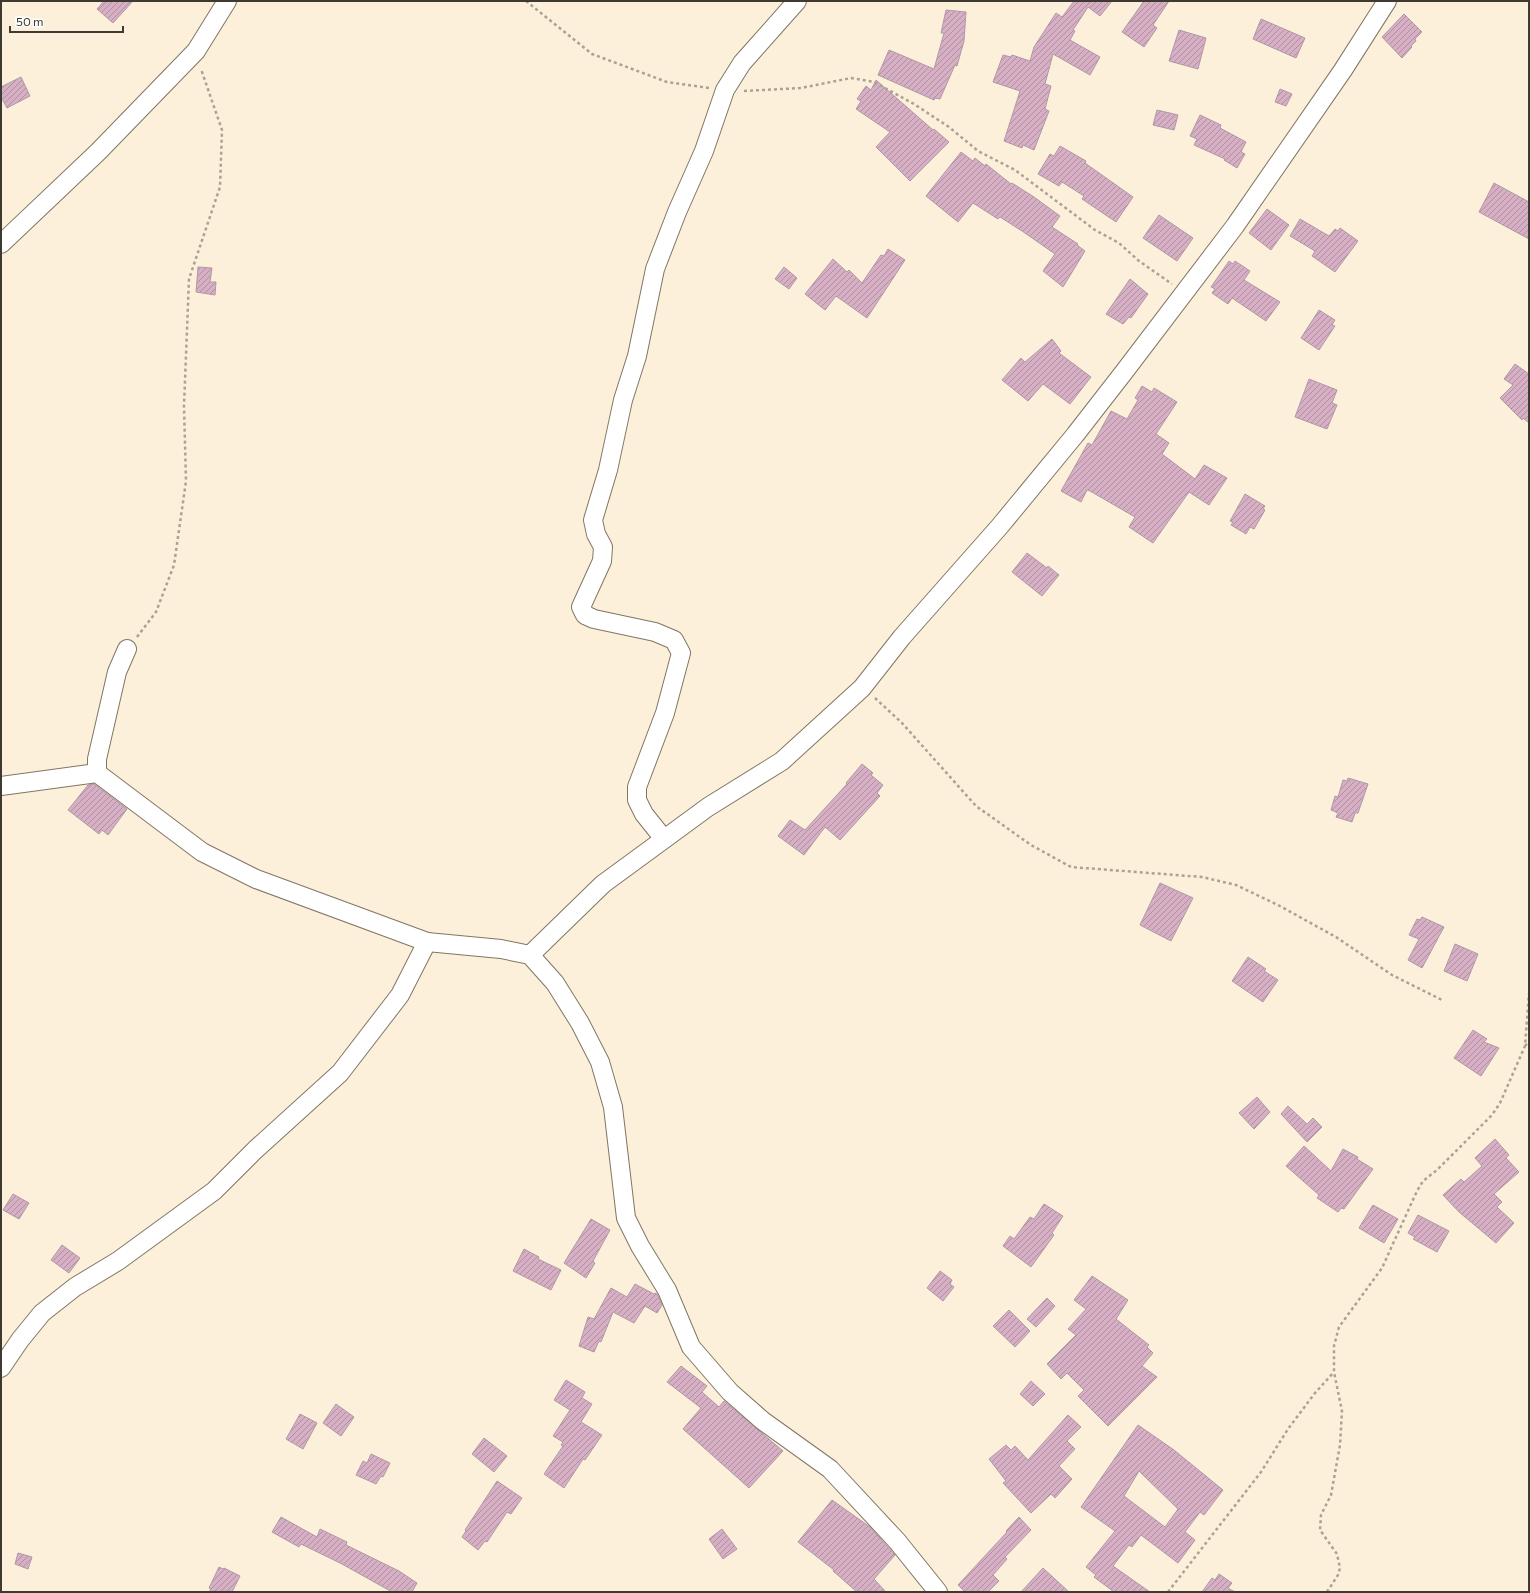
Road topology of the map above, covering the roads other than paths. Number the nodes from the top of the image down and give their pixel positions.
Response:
1 (227, 1) edge
2 (797, 1) edge
3 (1388, 1) edge
4 (1, 244) edge
5 (127, 650) road end
6 (97, 773) junction
7 (1, 786) edge
8 (664, 839) junction
9 (427, 942) junction
10 (530, 955) junction
11 (1, 1368) edge
12 (938, 1592) edge

1 - 4 street
2 - 8 street
3 - 8 street
5 - 6 street
6 - 7 street
6 - 9 street
8 - 10 street
9 - 10 street
9 - 11 street
10 - 12 street

